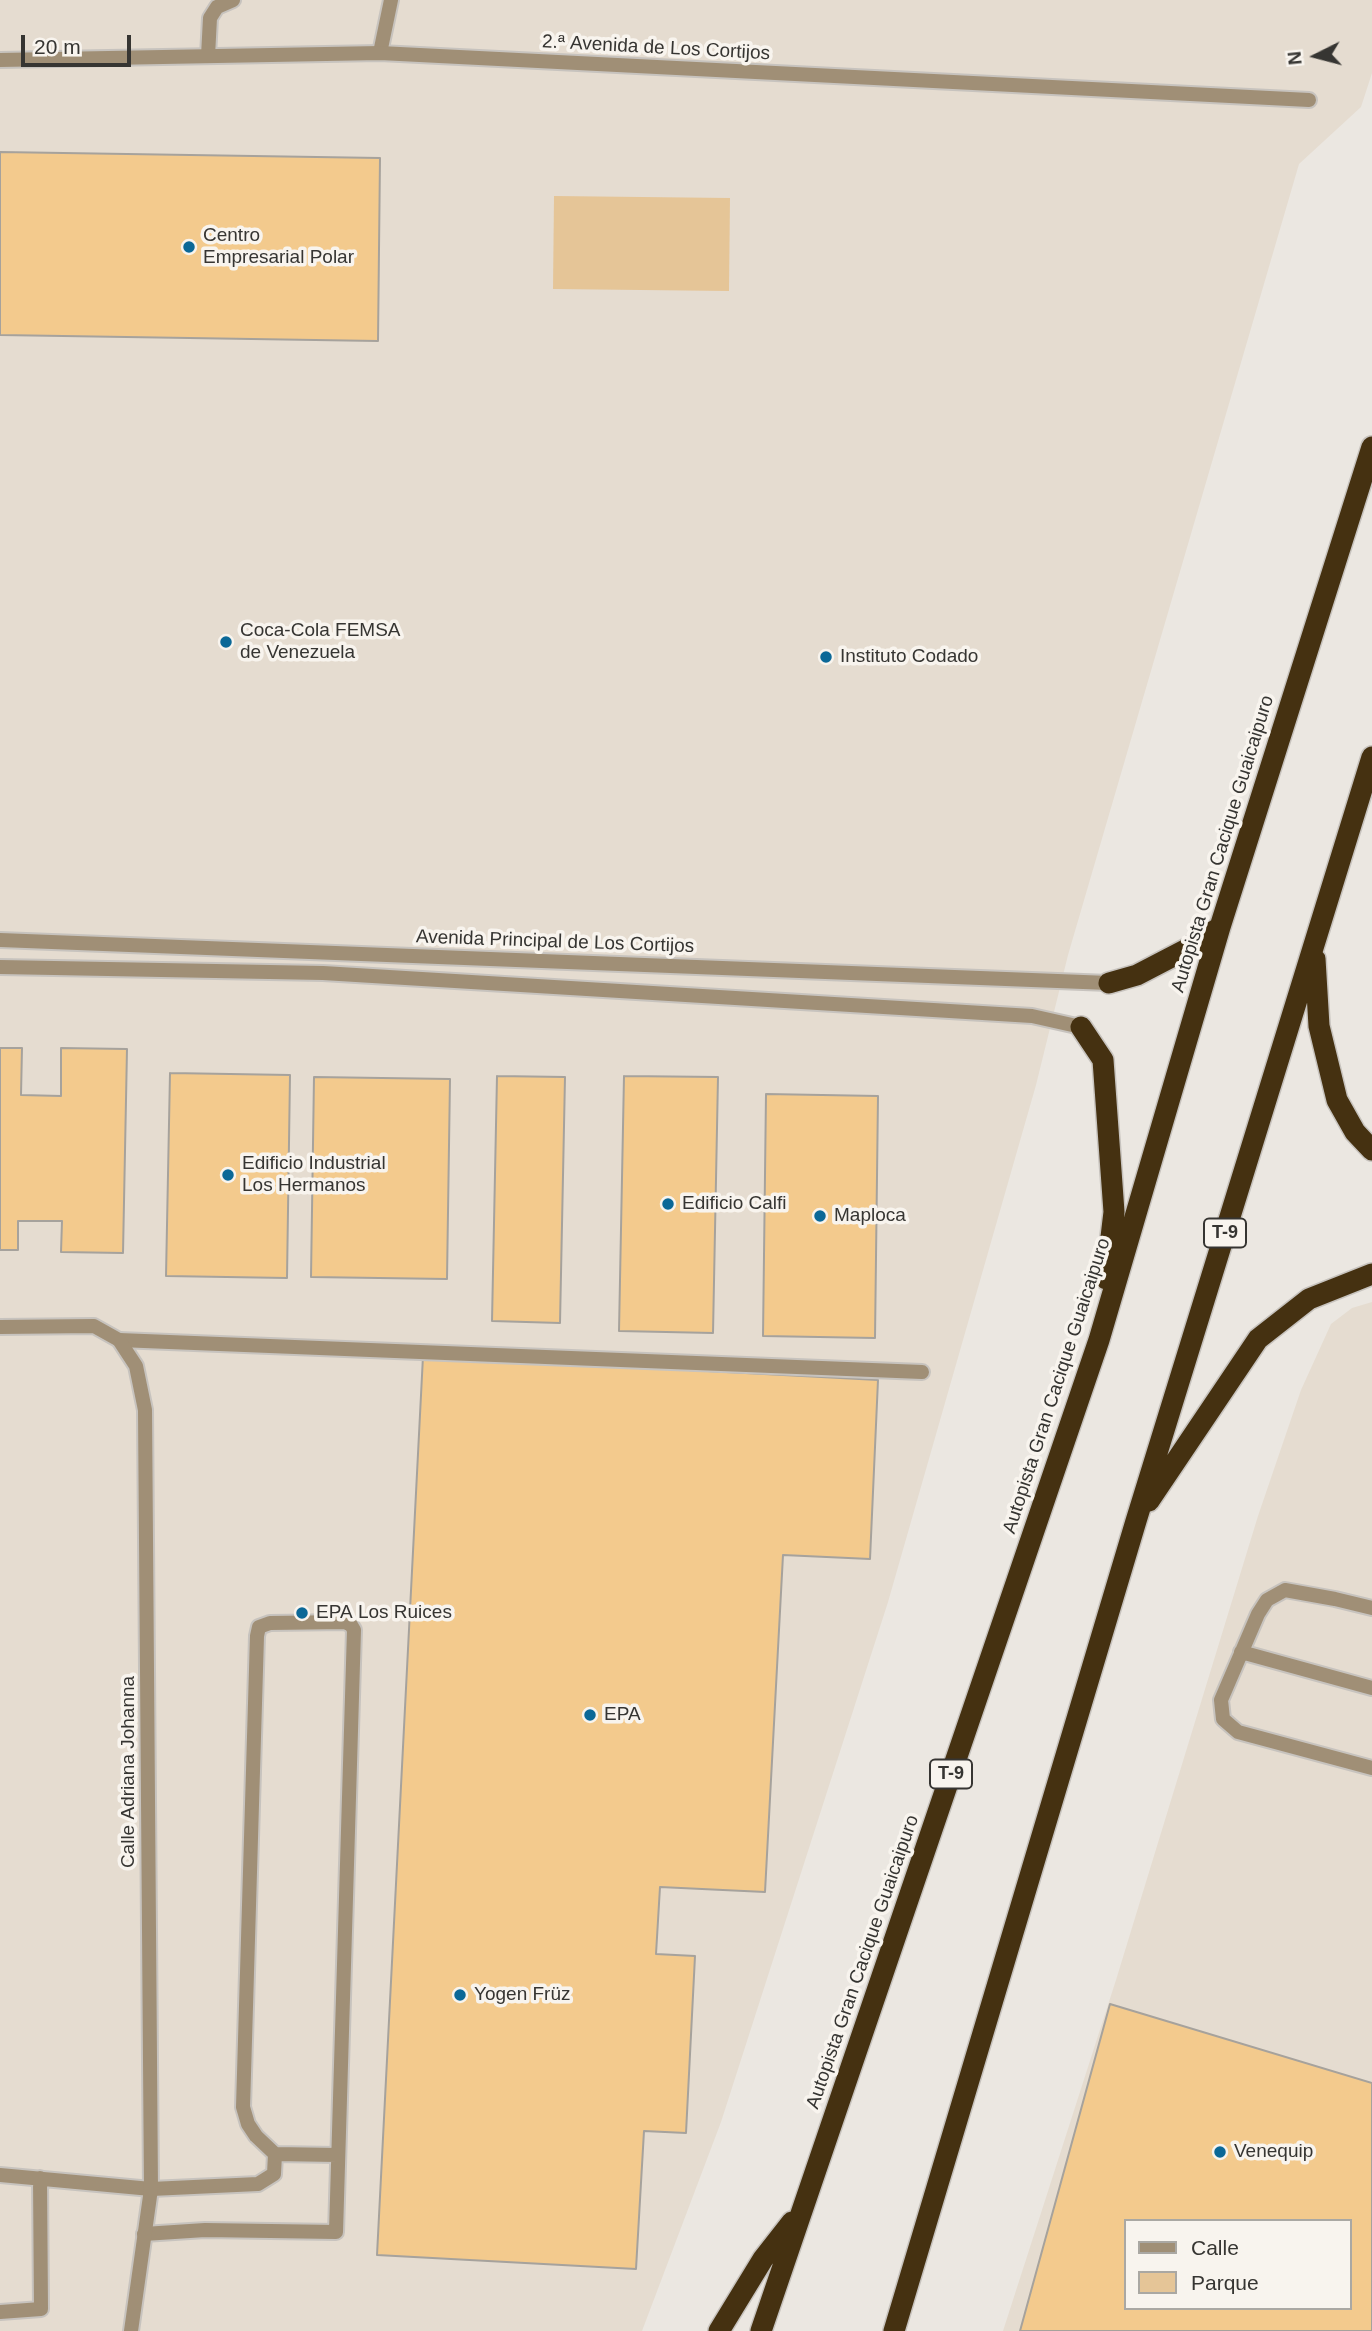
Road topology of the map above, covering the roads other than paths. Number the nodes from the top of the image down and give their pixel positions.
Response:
1 (233, 0) edge
2 (391, 0) edge
3 (380, 53) junction
4 (208, 56) junction
5 (0, 60) edge
6 (1309, 100) dead end
7 (1372, 447) edge
8 (1372, 757) edge
9 (1220, 927) junction
10 (0, 940) edge
11 (1314, 945) junction
12 (0, 967) edge
13 (1109, 983) joint
14 (1081, 1027) joint
15 (1372, 1150) edge
16 (1372, 1274) edge
17 (0, 1327) edge
18 (119, 1340) junction
19 (1099, 1340) junction
20 (922, 1372) dead end
21 (1136, 1521) junction
22 (1372, 1608) edge
23 (1241, 1652) junction
24 (1372, 1688) edge
25 (1372, 1768) edge
26 (275, 2154) junction
27 (337, 2155) junction
28 (0, 2175) edge
29 (40, 2178) junction
30 (150, 2189) junction
31 (803, 2209) junction
32 (144, 2234) junction
33 (0, 2312) edge
34 (131, 2331) edge
35 (719, 2331) edge
36 (761, 2331) edge
37 (894, 2331) edge

1 - 4 street
2 - 3 street
3 - 4 street, 2.ª Avenida de Los Cortijos
3 - 6 street, 2.ª Avenida de Los Cortijos
4 - 5 street, 2.ª Avenida de Los Cortijos
7 - 9 highway, Autopista Gran Cacique Guaicaipuro / T-9
8 - 11 highway, T-9
9 - 13 highway
9 - 19 highway, Autopista Gran Cacique Guaicaipuro / T-9
10 - 13 street, Avenida Principal de Los Cortijos
11 - 15 highway
11 - 21 highway, T-9
12 - 14 street
14 - 19 highway
16 - 21 highway
17 - 18 street
18 - 20 street
18 - 30 street, Calle Adriana Johanna
19 - 31 highway, Autopista Gran Cacique Guaicaipuro / T-9
21 - 37 highway, T-9
22 - 23 street
23 - 24 street
23 - 25 street
26 - 27 street
26 - 27 street
26 - 30 street
27 - 32 street
28 - 29 street
29 - 30 street
29 - 33 street
30 - 32 street, Calle Adriana Johanna
31 - 35 highway
31 - 36 highway, Autopista Gran Cacique Guaicaipuro / T-9
32 - 34 street, Calle Adriana Johanna

